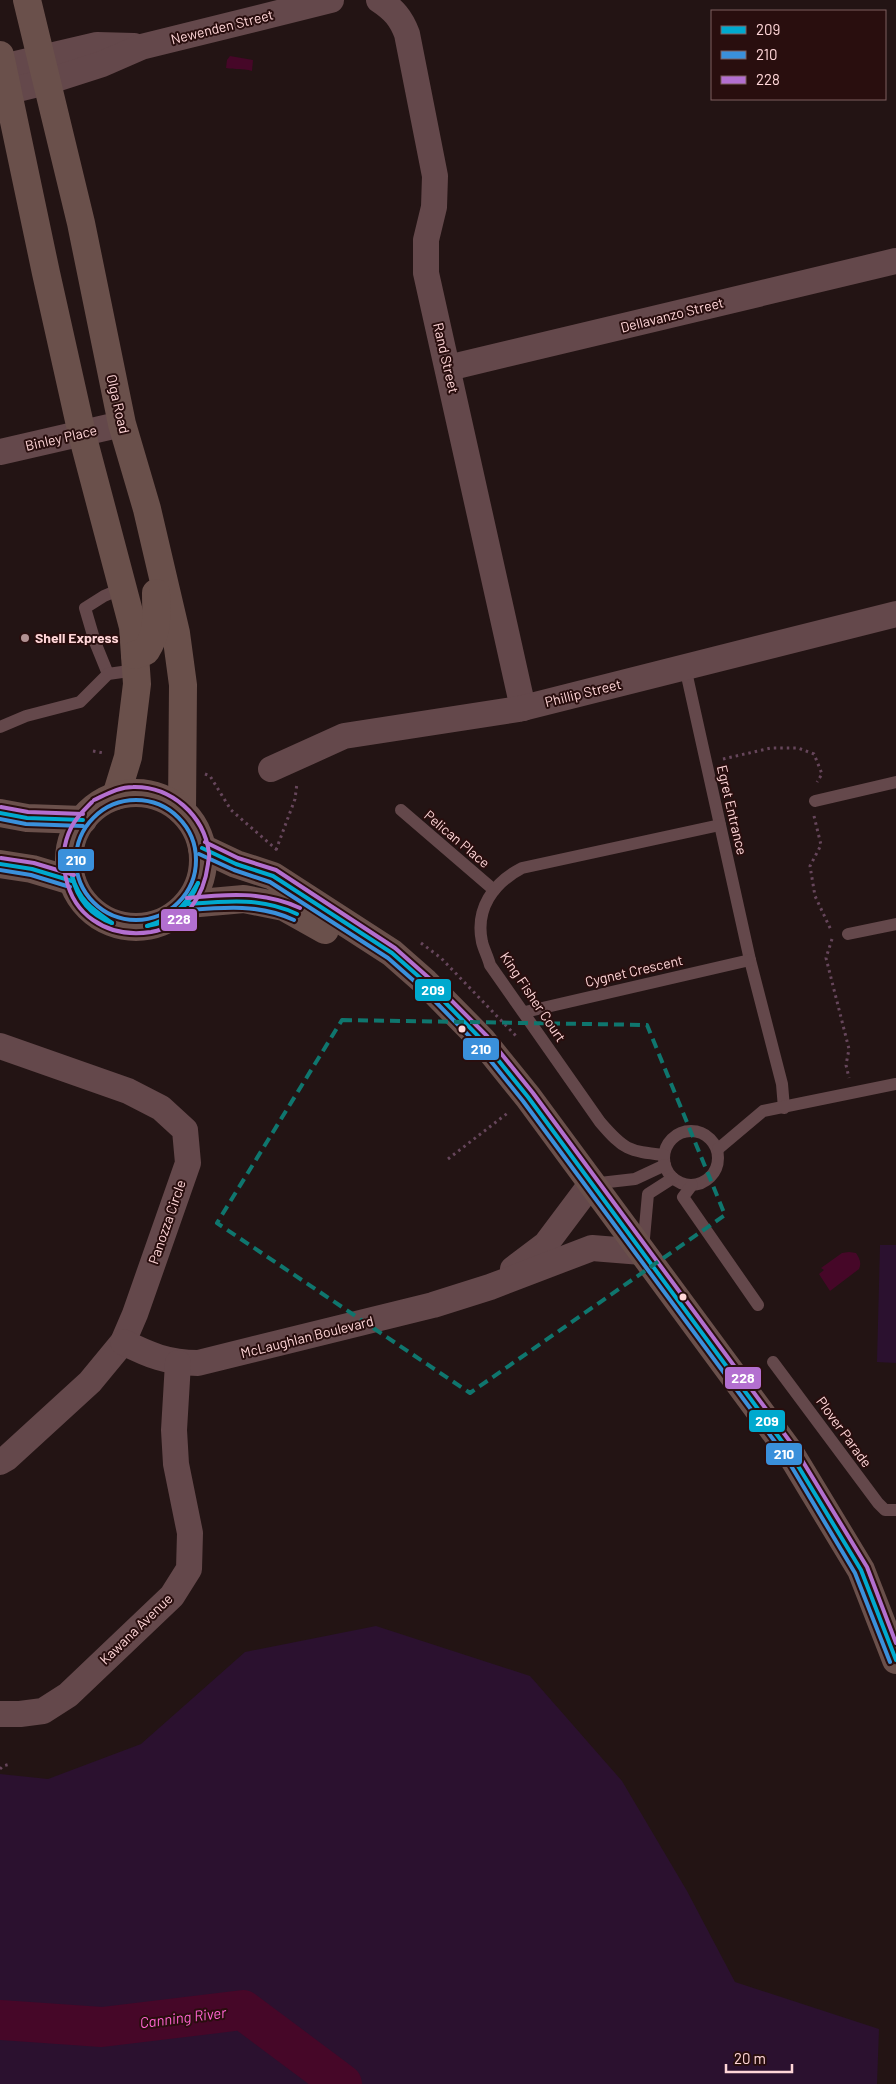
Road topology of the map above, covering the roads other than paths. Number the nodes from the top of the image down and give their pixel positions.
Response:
1 (27, 0) edge
2 (331, 0) edge
3 (392, 3) edge
4 (43, 70) junction
5 (4, 71) edge
6 (896, 261) edge
7 (448, 368) junction
8 (122, 424) junction
9 (82, 434) junction
10 (0, 452) edge
11 (147, 509) junction
12 (122, 588) junction
13 (896, 614) edge
14 (135, 662) junction
15 (685, 667) junction
16 (108, 674) junction
17 (523, 708) junction
18 (0, 727) edge
19 (272, 770) dead end
20 (896, 782) edge
21 (116, 796) junction
22 (814, 799) road end
23 (400, 810) dead end
24 (182, 811) junction
25 (0, 813) edge
26 (83, 820) junction
27 (720, 825) junction
28 (0, 842) edge
29 (202, 848) junction
30 (0, 864) edge
31 (32, 869) junction
32 (72, 881) junction
33 (494, 890) junction
34 (188, 904) junction
35 (896, 924) edge
36 (848, 934) dead end
37 (392, 953) junction
38 (750, 960) junction
39 (525, 1012) junction
40 (1, 1049) edge
41 (896, 1084) edge
42 (784, 1108) junction
43 (718, 1149) junction
44 (665, 1160) junction
45 (673, 1178) junction
46 (591, 1184) junction
47 (692, 1185) junction
48 (642, 1252) junction
49 (490, 1287) junction
50 (758, 1305) dead end
51 (123, 1342) junction
52 (773, 1362) dead end
53 (178, 1363) junction
54 (0, 1462) edge
55 (896, 1510) edge
56 (896, 1660) edge
57 (0, 1714) edge

1 - 4 main road, Olga Road
2 - 4 street, Newenden Street
3 - 7 street, Rand Street
4 - 5 street, Newenden Street
4 - 8 main road, Olga Road
5 - 9 main road
6 - 7 street, Dellavanzo Street
7 - 17 street, Rand Street
8 - 9 street, Binley Place
8 - 11 main road, Olga Road
9 - 10 street, Binley Place
9 - 12 main road
11 - 14 main road
11 - 24 main road, Olga Road
12 - 14 main road
12 - 16 lane
13 - 15 street, Phillip Street
14 - 16 lane
14 - 21 main road
15 - 17 street, Phillip Street
15 - 27 lane, Egret Entrance
16 - 18 lane
17 - 19 street, Phillip Street
20 - 22 lane
21 - 24 main road
21 - 26 main road
23 - 33 lane, Pelican Place
24 - 29 main road
25 - 26 main road
26 - 32 main road
27 - 33 lane, King Fisher Court
27 - 38 lane, Egret Entrance
28 - 31 main road
29 - 34 main road
29 - 37 main road
30 - 31 main road
31 - 32 main road
32 - 34 main road
33 - 39 lane, King Fisher Court
34 - 37 main road
35 - 36 lane
37 - 46 main road
38 - 39 lane, Cygnet Crescent
38 - 42 lane, Egret Entrance
39 - 44 lane, King Fisher Court
40 - 51 street, Panozza Circle
41 - 42 lane
42 - 43 lane
43 - 44 lane
43 - 47 lane
44 - 45 lane
44 - 46 lane
45 - 47 lane
45 - 48 lane
46 - 48 main road
46 - 49 street, McLaughlan Boulevard
47 - 50 lane
48 - 49 street, McLaughlan Boulevard
48 - 56 main road
49 - 53 street, McLaughlan Boulevard
51 - 53 street, McLaughlan Boulevard
51 - 54 street, Panozza Circle
52 - 55 lane, Plover Parade
53 - 57 street, Kawana Avenue

